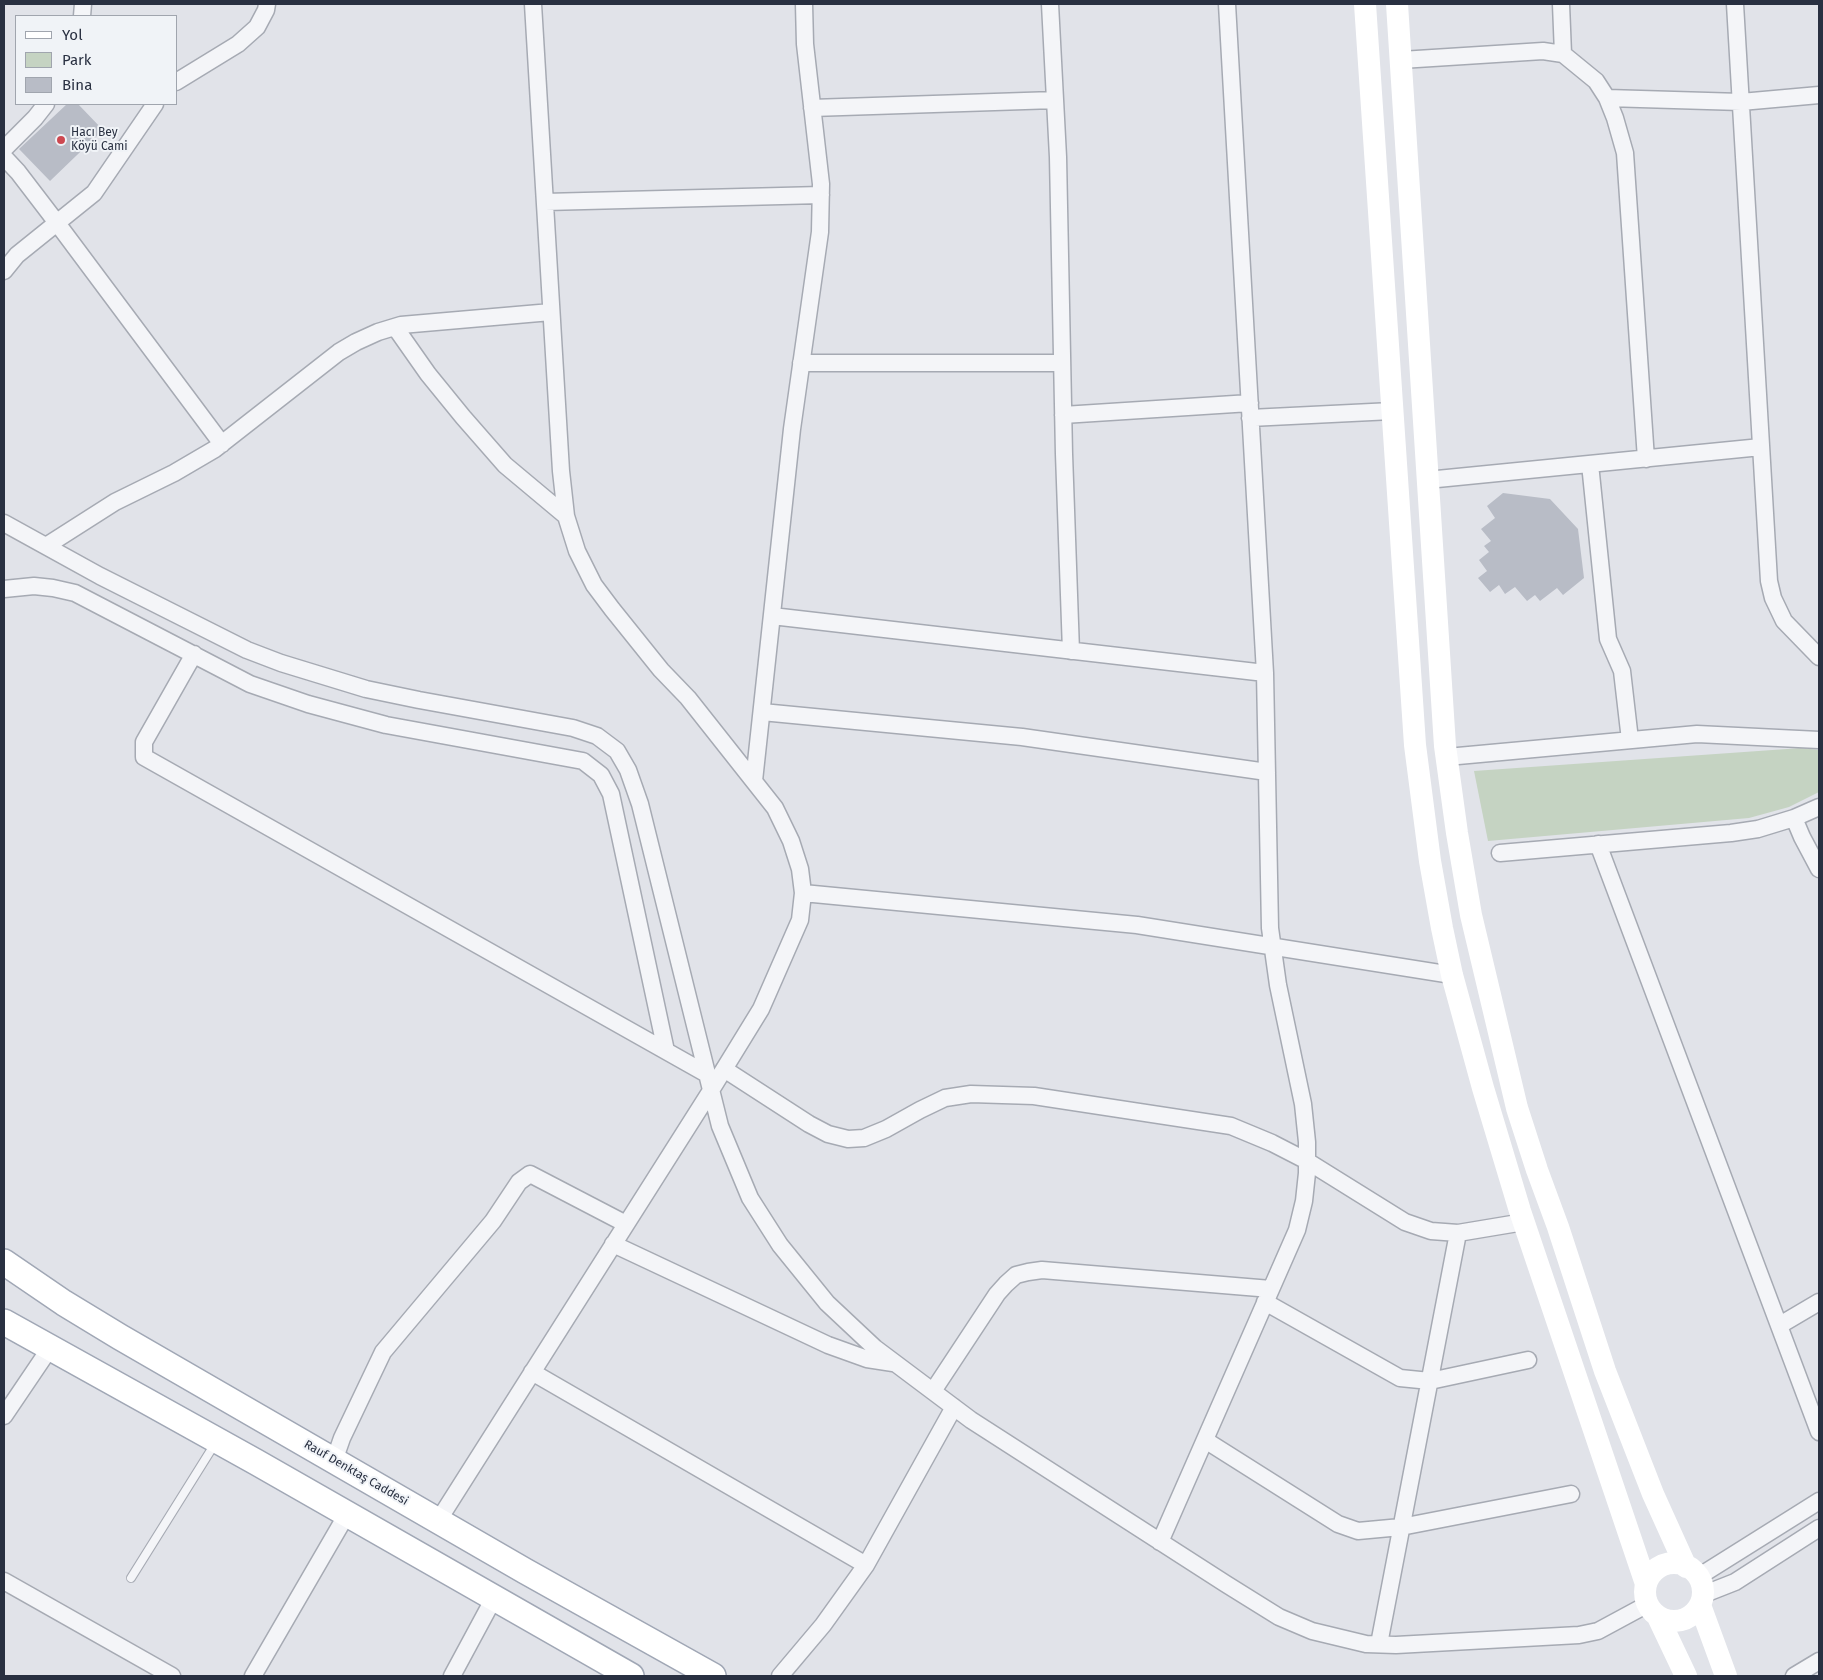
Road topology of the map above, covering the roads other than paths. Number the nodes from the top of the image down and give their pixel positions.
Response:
1 (267, 4) edge
2 (533, 4) edge
3 (804, 4) edge
4 (1050, 4) edge
5 (1227, 4) edge
6 (1365, 4) edge
7 (1397, 4) edge
8 (1561, 4) edge
9 (1735, 4) edge
10 (1563, 54) junction
11 (1401, 60) junction
12 (178, 81) edge
13 (1819, 95) edge
14 (1607, 98) junction
15 (1055, 100) junction
16 (1741, 102) junction
17 (45, 105) edge
18 (154, 105) edge
19 (812, 108) junction
20 (4, 149) edge
21 (4, 157) edge
22 (821, 195) junction
23 (545, 202) junction
24 (57, 223) junction
25 (4, 271) edge
26 (552, 312) junction
27 (395, 327) junction
28 (801, 363) junction
29 (1062, 363) junction
30 (1250, 410) junction
31 (1392, 411) junction
32 (1063, 415) junction
33 (222, 444) junction
34 (1761, 447) junction
35 (1646, 458) junction
36 (1590, 464) junction
37 (1427, 480) junction
38 (566, 516) junction
39 (4, 523) edge
40 (46, 546) junction
41 (4, 589) edge
42 (772, 616) junction
43 (1071, 651) junction
44 (194, 654) junction
45 (1819, 657) edge
46 (1265, 673) junction
47 (762, 712) junction
48 (1630, 740) junction
49 (1819, 740) edge
50 (1447, 757) junction
51 (1267, 772) junction
52 (754, 781) junction
53 (1819, 807) edge
54 (1794, 818) junction
55 (1598, 844) junction
56 (1500, 853) dead end
57 (1819, 869) edge
58 (804, 893) junction
59 (1273, 947) junction
60 (1452, 975) junction
61 (666, 1051) junction
62 (724, 1069) junction
63 (705, 1073) junction
64 (710, 1092) junction
65 (1307, 1162) junction
66 (1524, 1222) junction
67 (626, 1224) junction
68 (1458, 1233) junction
69 (613, 1244) junction
70 (4, 1262) edge
71 (1268, 1296) junction
72 (1819, 1302) edge
73 (4, 1322) edge
74 (1780, 1325) junction
75 (50, 1348) junction
76 (1528, 1360) dead end
77 (895, 1363) junction
78 (532, 1372) junction
79 (1430, 1381) junction
80 (933, 1391) junction
81 (954, 1407) junction
82 (4, 1416) edge
83 (1819, 1432) edge
84 (217, 1440) junction
85 (1205, 1440) junction
86 (334, 1462) junction
87 (1572, 1494) dead end
88 (1819, 1501) edge
89 (347, 1514) junction
90 (438, 1521) junction
91 (1401, 1527) junction
92 (1819, 1528) edge
93 (1160, 1542) junction
94 (866, 1565) junction
95 (131, 1578) dead end
96 (4, 1581) edge
97 (1697, 1586) junction
98 (494, 1598) junction
99 (1651, 1602) junction
100 (1378, 1644) junction
101 (1819, 1661) edge
102 (172, 1676) edge
103 (253, 1676) edge
104 (452, 1676) edge
105 (631, 1676) edge
106 (713, 1676) edge
107 (780, 1676) edge
108 (1686, 1676) edge
109 (1726, 1676) edge
110 (1794, 1676) edge

1 - 12 street
2 - 23 street
3 - 19 street
4 - 15 street
5 - 30 street
6 - 31 main road
7 - 11 main road
8 - 10 street
9 - 16 street
10 - 11 street
10 - 14 street
11 - 37 main road
13 - 16 street
14 - 16 street
14 - 35 street
15 - 19 street
15 - 29 street
16 - 34 street
17 - 20 street
18 - 24 street
19 - 22 street
21 - 24 street
22 - 23 street
22 - 28 street
23 - 26 street
24 - 25 street
24 - 33 street
26 - 27 street
26 - 38 street
27 - 33 street
27 - 38 street
28 - 29 street
28 - 42 street
29 - 32 street
30 - 31 street
30 - 32 street
30 - 46 street
31 - 60 main road
32 - 43 street
33 - 40 street
34 - 35 street
34 - 45 street
35 - 36 street
36 - 37 street
36 - 48 street
37 - 50 main road
38 - 52 street
39 - 40 street
40 - 63 street
41 - 44 street
42 - 43 street
42 - 47 street
43 - 46 street
44 - 61 street
44 - 61 street
46 - 51 street
47 - 51 street
47 - 52 street
48 - 49 street
48 - 50 street
50 - 97 main road
51 - 59 street
52 - 58 street
53 - 54 street
54 - 55 street
54 - 57 street
55 - 56 street
55 - 74 street
58 - 59 street
58 - 62 street
59 - 60 street
59 - 65 street
60 - 66 main road
61 - 63 street
62 - 64 street
62 - 65 street
63 - 64 street
64 - 67 street
64 - 77 street
65 - 68 street
65 - 71 street
66 - 68 street
66 - 99 main road
67 - 69 street
67 - 86 street
68 - 79 street
69 - 77 street
69 - 78 street
70 - 86 main road, Rauf Denktaş Caddesi
71 - 79 street
71 - 80 street
71 - 85 street
72 - 74 street
73 - 75 main road
74 - 83 street
75 - 82 street
75 - 84 main road
76 - 79 street
77 - 80 street
78 - 90 street
78 - 94 street
79 - 91 street
80 - 81 street
81 - 93 street
81 - 94 street
84 - 89 main road
84 - 95 lane
85 - 91 street
85 - 93 street
86 - 90 main road, Rauf Denktaş Caddesi
87 - 91 street
88 - 97 street
89 - 98 main road
89 - 103 street
90 - 106 main road, Rauf Denktaş Caddesi
91 - 100 street
92 - 97 street
93 - 100 street
94 - 107 street
96 - 102 street
97 - 99 main road
97 - 99 main road
97 - 109 main road
98 - 104 street
98 - 105 main road
99 - 100 street
99 - 108 main road
101 - 110 street

